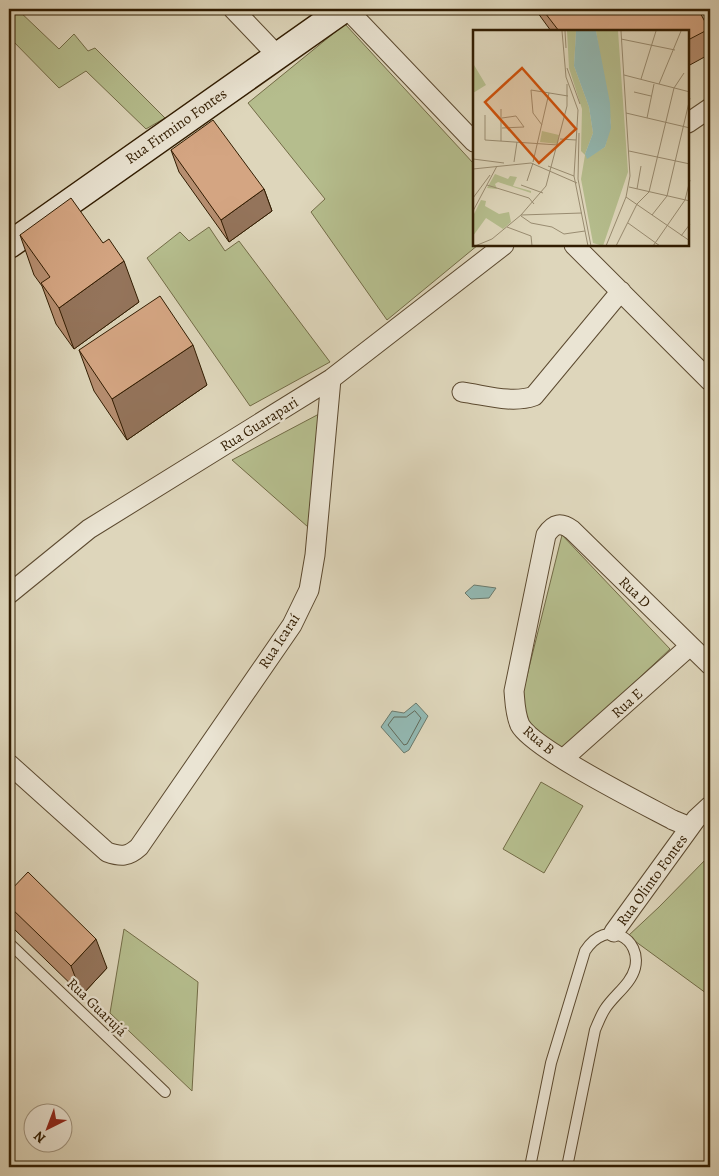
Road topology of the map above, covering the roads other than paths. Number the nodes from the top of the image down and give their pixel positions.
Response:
1 (233, 9) edge
2 (346, 9) edge
3 (277, 55) junction
4 (710, 108) edge
5 (689, 122) edge
6 (473, 141) edge
7 (9, 245) edge
8 (503, 246) edge
9 (575, 246) edge
10 (621, 291) junction
11 (331, 379) junction
12 (710, 381) edge
13 (462, 392) dead end
14 (559, 524) joint
15 (9, 594) edge
16 (690, 646) junction
17 (710, 665) edge
18 (563, 759) junction
19 (9, 764) edge
20 (710, 806) edge
21 (690, 827) junction
22 (614, 932) junction
23 (9, 943) edge
24 (165, 1092) dead end
25 (530, 1167) edge
26 (567, 1167) edge

1 - 3 street
2 - 3 street, Rua Firmino Fontes
2 - 6 street
3 - 7 street, Rua Firmino Fontes
4 - 5 street
8 - 11 street, Rua Guarapari
9 - 10 street
10 - 12 street
10 - 13 street
11 - 15 street, Rua Guarapari
11 - 19 street, Rua Icaraí
14 - 16 street, Rua D
14 - 18 street, Rua B
16 - 17 street, Rua D
16 - 18 street, Rua E
18 - 21 street, Rua B
20 - 21 street, Rua Olinto Fontes
21 - 22 street, Rua Olinto Fontes
22 - 25 lane
22 - 26 lane
23 - 24 lane, Rua Guarujá

